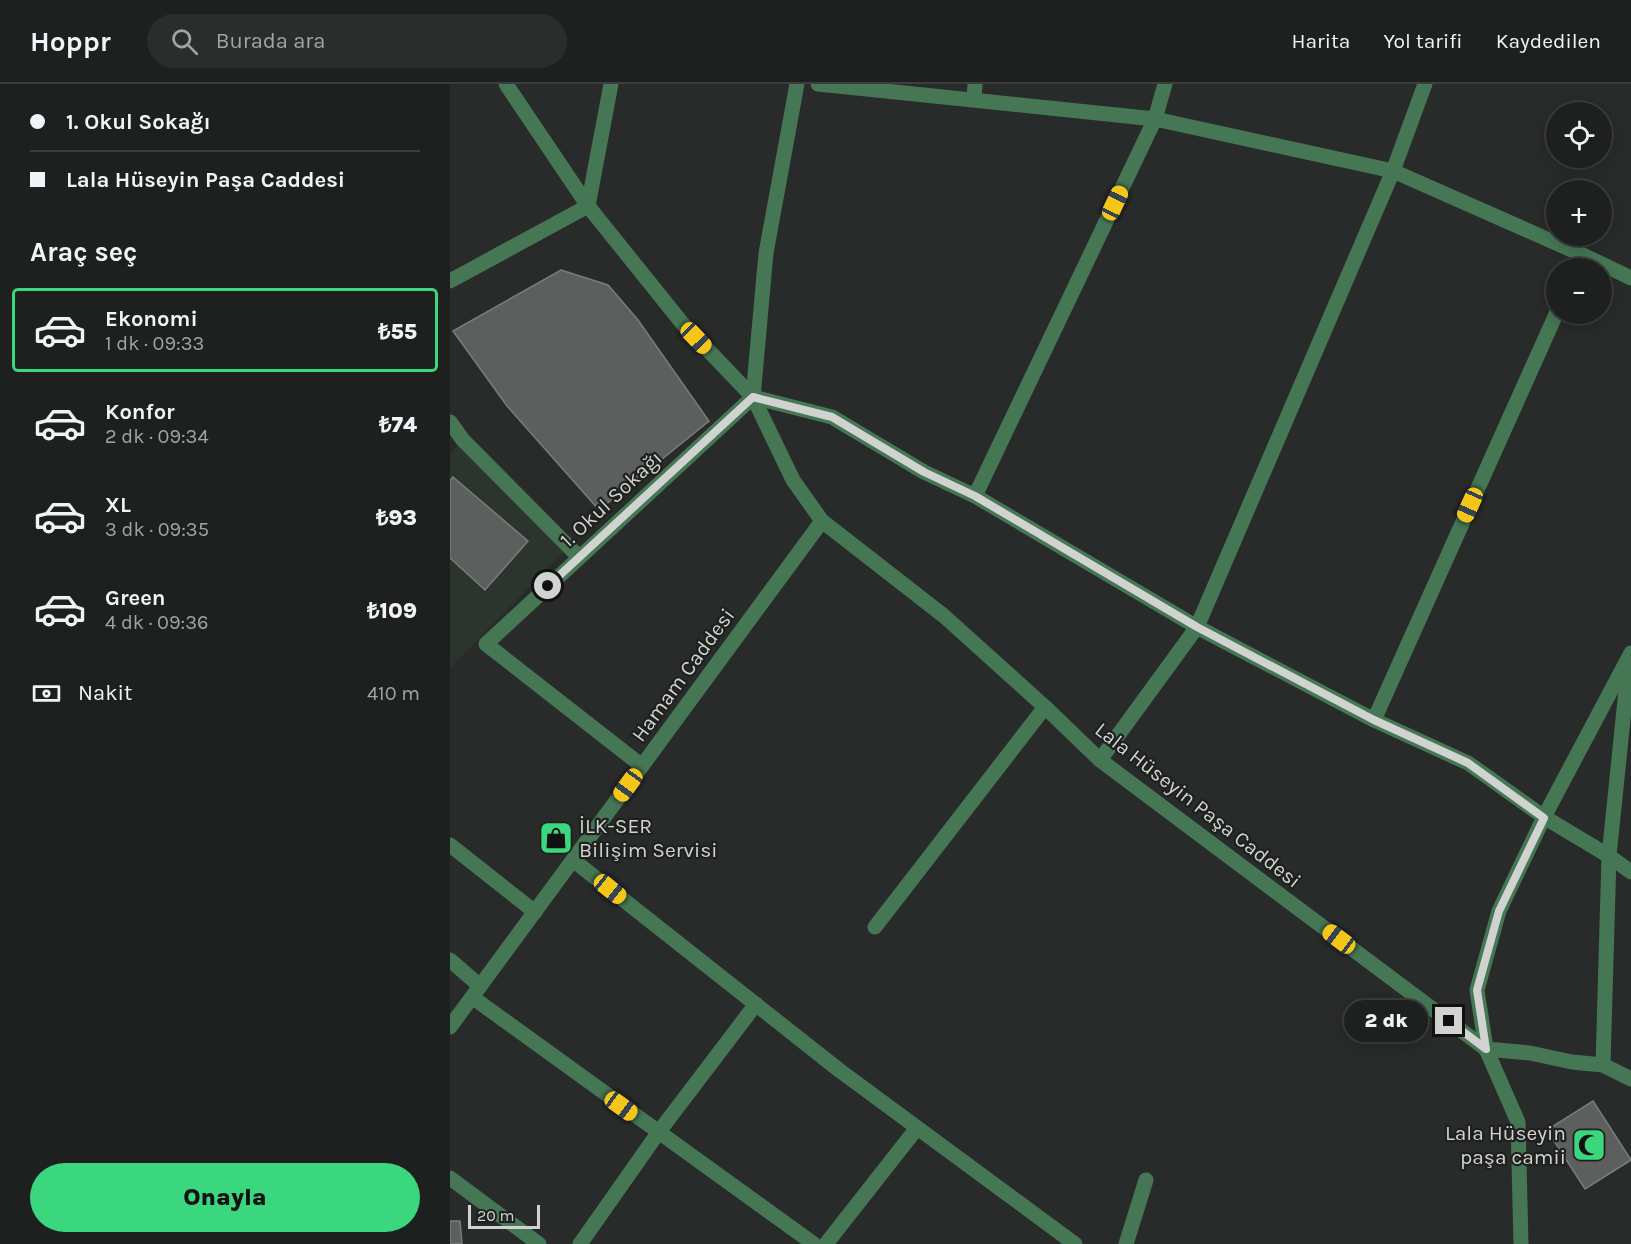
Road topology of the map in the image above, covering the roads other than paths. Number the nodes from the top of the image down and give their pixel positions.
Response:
1 (506, 84) edge
2 (611, 84) edge
3 (797, 84) edge
4 (818, 84) edge
5 (1165, 84) edge
6 (1425, 84) edge
7 (975, 92) edge
8 (1155, 119) junction
9 (1393, 171) junction
10 (588, 206) junction
11 (1572, 258) edge
12 (1612, 272) edge
13 (1631, 278) edge
14 (450, 281) edge
15 (1552, 324) edge
16 (753, 397) junction
17 (450, 422) edge
18 (975, 496) junction
19 (822, 521) junction
20 (579, 557) junction
21 (1197, 627) junction
22 (1631, 653) edge
23 (1045, 707) junction
24 (1374, 720) junction
25 (1100, 760) junction
26 (642, 766) junction
27 (1544, 818) junction
28 (450, 845) edge
29 (1609, 856) junction
30 (573, 860) junction
31 (1631, 872) edge
32 (535, 912) junction
33 (875, 927) dead end
34 (450, 960) edge
35 (476, 992) junction
36 (756, 1004) junction
37 (450, 1027) edge
38 (1486, 1049) junction
39 (1603, 1065) junction
40 (1631, 1079) edge
41 (917, 1128) junction
42 (658, 1133) junction
43 (450, 1178) edge
44 (1146, 1180) dead end
45 (539, 1244) edge
46 (580, 1244) edge
47 (814, 1244) edge
48 (826, 1244) edge
49 (1076, 1244) edge
50 (1126, 1244) edge
51 (1521, 1244) edge

1 - 10 street
2 - 10 street
3 - 16 street
4 - 7 street
5 - 8 street
6 - 9 street
7 - 8 street
8 - 9 street
8 - 18 street
9 - 11 street
9 - 21 street
10 - 14 street
10 - 16 street
12 - 13 street
15 - 24 street
16 - 18 street
16 - 19 street, Lala Hüseyin Paşa Caddesi
16 - 20 street, 1. Okul Sokağı
17 - 20 street
18 - 21 street
19 - 23 street, Lala Hüseyin Paşa Caddesi
19 - 26 street, Hamam Caddesi
20 - 26 street, 1. Okul Sokağı
21 - 24 street
21 - 25 street
22 - 27 street
22 - 29 street
23 - 25 street, Lala Hüseyin Paşa Caddesi
23 - 33 street
24 - 27 street
25 - 38 street, Lala Hüseyin Paşa Caddesi
26 - 30 street, Hamam Caddesi
27 - 29 street
27 - 38 street
28 - 32 street
29 - 31 street
29 - 39 street
30 - 32 street, Hamam Caddesi
30 - 36 street
32 - 35 street, Hamam Caddesi
34 - 35 street
35 - 37 street, Hamam Caddesi
35 - 42 street
36 - 41 street
36 - 42 street
38 - 39 street
38 - 51 street, Lala Hüseyin Paşa Caddesi
39 - 40 street
41 - 48 street
41 - 49 street
42 - 46 street
42 - 47 street
43 - 45 street
44 - 50 street

